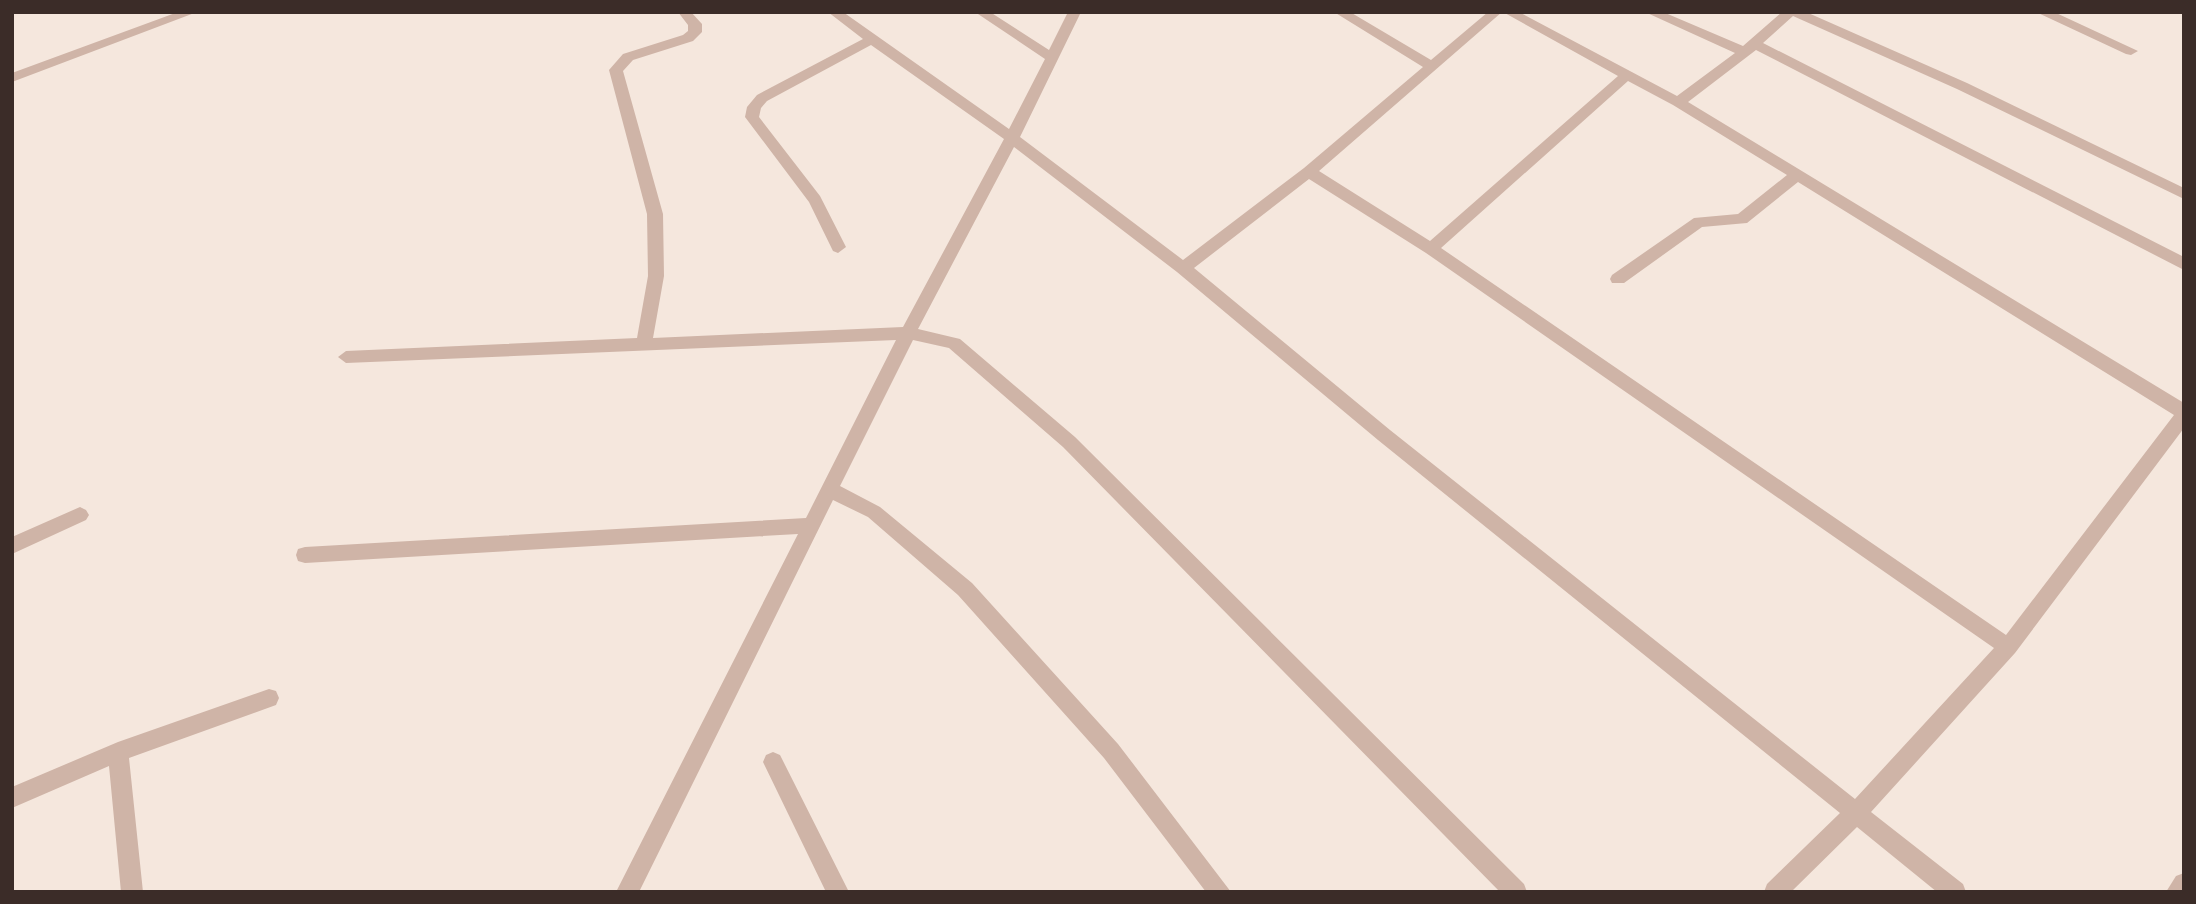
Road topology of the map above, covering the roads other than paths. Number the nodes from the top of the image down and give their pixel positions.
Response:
1 (191, 12) edge
2 (684, 12) edge
3 (834, 12) edge
4 (981, 12) edge
5 (1075, 12) edge
6 (1340, 12) edge
7 (1496, 12) edge
8 (1509, 12) edge
9 (1651, 12) edge
10 (1790, 12) edge
11 (1795, 12) edge
12 (2042, 12) edge
13 (872, 39) junction
14 (1749, 48) junction
15 (2131, 51) dead end
16 (1051, 57) junction
17 (1433, 67) junction
18 (1627, 75) junction
19 (12, 78) edge
20 (1678, 102) junction
21 (1012, 138) junction
22 (1309, 172) junction
23 (1797, 175) junction
24 (2184, 194) edge
25 (838, 247) dead end
26 (1431, 249) junction
27 (2184, 264) edge
28 (1183, 268) junction
29 (1618, 279) dead end
30 (908, 333) junction
31 (644, 344) junction
32 (346, 357) dead end
33 (2184, 413) edge
34 (830, 489) junction
35 (80, 515) dead end
36 (811, 526) junction
37 (12, 546) edge
38 (304, 555) dead end
39 (2008, 647) junction
40 (269, 698) dead end
41 (118, 752) junction
42 (773, 762) dead end
43 (12, 798) edge
44 (1855, 814) junction
45 (2184, 884) edge
46 (132, 892) edge
47 (627, 892) edge
48 (838, 892) edge
49 (1220, 892) edge
50 (1516, 892) edge
51 (1775, 892) edge
52 (1955, 892) edge
53 (2177, 892) edge

1 - 19 street
2 - 31 street
3 - 13 street
4 - 16 street
5 - 16 street
6 - 17 street
7 - 17 street
8 - 18 street
9 - 14 street
10 - 14 street
11 - 24 street
12 - 15 street
13 - 21 street
13 - 25 street
14 - 20 street
14 - 27 street
16 - 21 street
17 - 22 street
18 - 20 street
18 - 26 street
20 - 23 street
21 - 28 street
21 - 30 street
22 - 26 street
22 - 28 street
23 - 29 street
23 - 33 street
26 - 39 street
28 - 44 street
30 - 31 street
30 - 34 street
30 - 50 street
31 - 32 street
33 - 39 street
34 - 36 street
34 - 49 street
35 - 37 street
36 - 38 street
36 - 47 street
39 - 44 street
40 - 41 street
41 - 43 street
41 - 46 street
42 - 48 street
44 - 51 street
44 - 52 street
45 - 53 street

